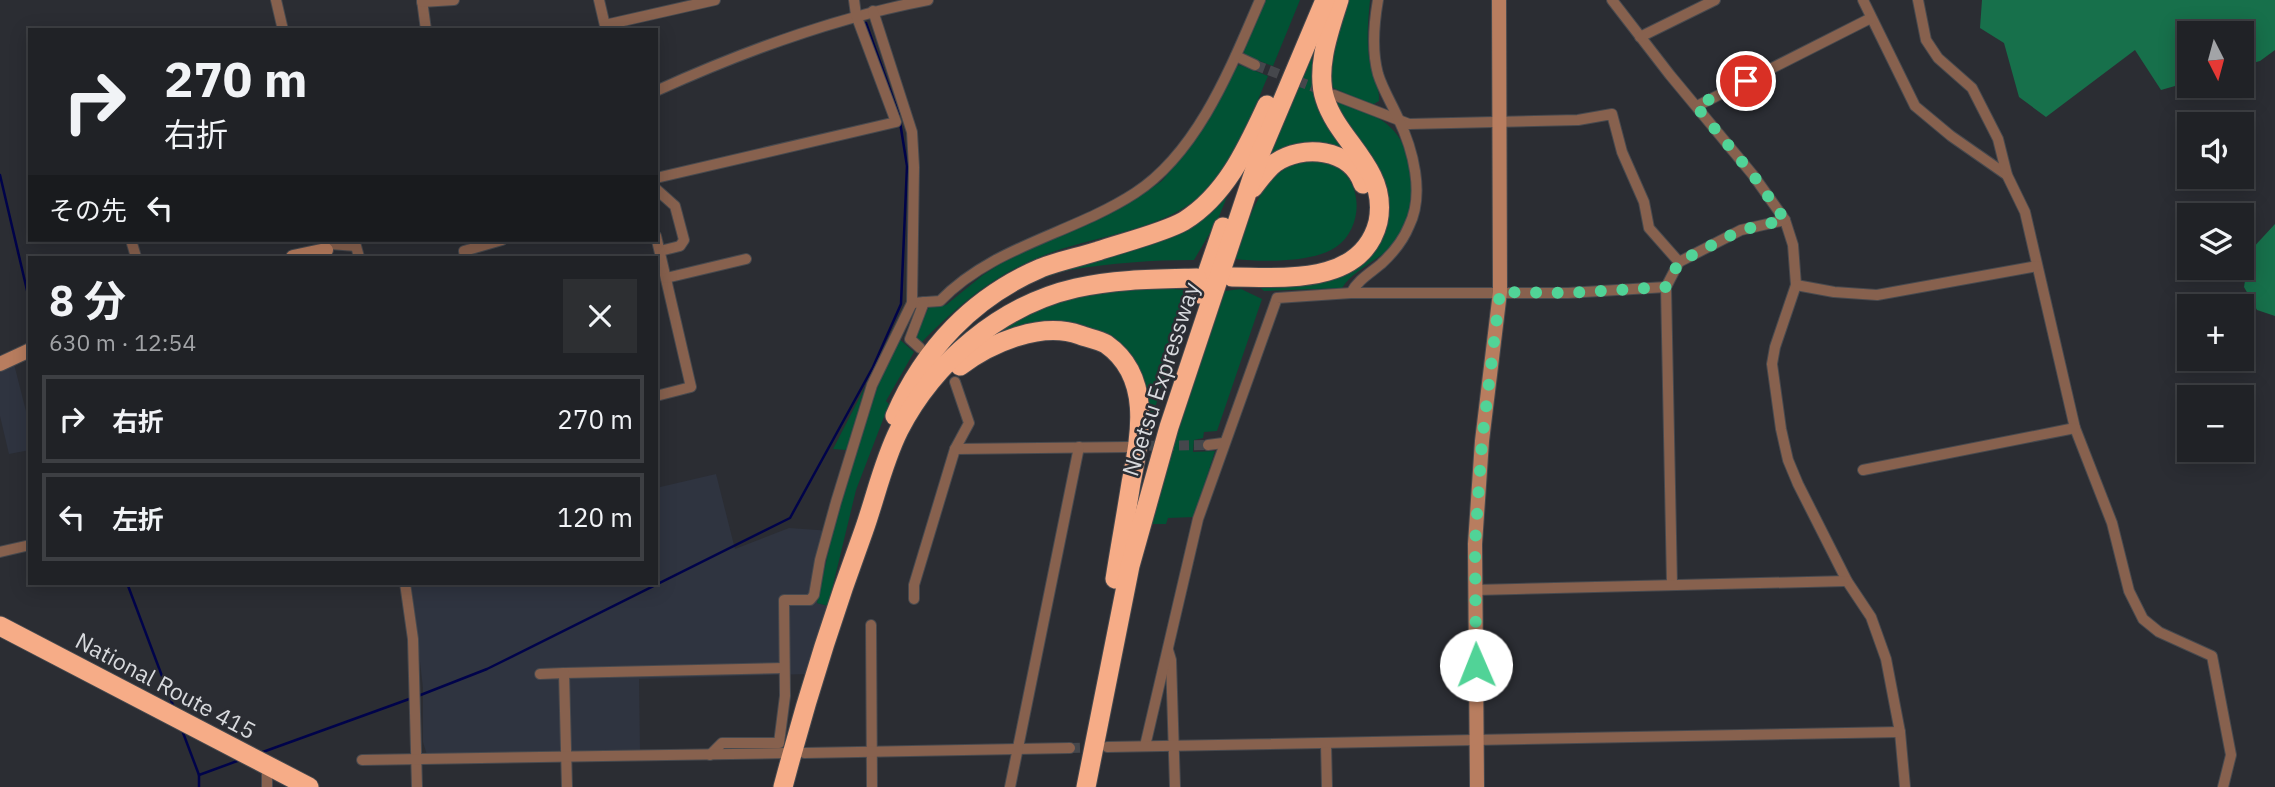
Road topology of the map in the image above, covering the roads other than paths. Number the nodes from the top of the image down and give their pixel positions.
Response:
1 (276, 0) edge
2 (454, 0) edge
3 (599, 0) edge
4 (715, 0) edge
5 (854, 0) edge
6 (928, 0) edge
7 (1260, 0) edge
8 (1312, 0) edge
9 (1325, 0) edge
10 (1339, 0) edge
11 (1378, 0) edge
12 (1499, 0) edge
13 (1612, 0) edge
14 (1715, 0) edge
15 (1863, 0) edge
16 (1918, 0) edge
17 (422, 1) edge
18 (873, 11) junction
19 (856, 15) junction
20 (1871, 18) junction
21 (283, 28) edge
22 (426, 28) edge
23 (606, 28) edge
24 (1640, 37) junction
25 (1236, 56) junction
26 (1255, 65) tunnel mouth
27 (658, 90) edge
28 (1334, 95) tunnel mouth
29 (1268, 104) junction
30 (1696, 106) junction
31 (1400, 120) junction
32 (1499, 122) junction
33 (2007, 175) junction
34 (658, 178) edge
35 (658, 191) edge
36 (1242, 208) junction
37 (1785, 220) junction
38 (494, 242) edge
39 (658, 242) edge
40 (329, 248) edge
41 (464, 249) edge
42 (660, 251) junction
43 (297, 256) edge
44 (359, 256) edge
45 (746, 259) dead end
46 (1679, 262) junction
47 (2037, 266) junction
48 (1215, 273) junction
49 (663, 277) edge
50 (1796, 285) junction
51 (1666, 287) junction
52 (1500, 292) junction
53 (1351, 293) junction
54 (918, 303) junction
55 (920, 348) dead end
56 (28, 351) edge
57 (0, 364) edge
58 (955, 382) dead end
59 (658, 395) edge
60 (2075, 428) junction
61 (893, 432) junction
62 (1223, 443) junction
63 (1208, 444) tunnel mouth
64 (1079, 447) junction
65 (1130, 447) tunnel mouth
66 (955, 449) junction
67 (1863, 470) dead end
68 (28, 545) edge
69 (0, 552) edge
70 (1847, 581) junction
71 (405, 585) edge
72 (1672, 585) junction
73 (1475, 590) junction
74 (914, 599) dead end
75 (1111, 608) junction
76 (871, 625) dead end
77 (3, 632) edge
78 (1167, 649) junction
79 (784, 668) junction
80 (564, 673) junction
81 (540, 674) dead end
82 (1900, 732) junction
83 (1477, 740) junction
84 (1326, 744) junction
85 (1174, 745) junction
86 (1145, 746) junction
87 (1107, 747) tunnel mouth
88 (1070, 748) tunnel mouth
89 (1018, 749) junction
90 (872, 751) junction
91 (788, 753) dead end
92 (804, 753) dead end
93 (710, 755) junction
94 (417, 758) junction
95 (565, 758) junction
96 (362, 760) dead end
97 (267, 765) junction
98 (267, 787) edge
99 (309, 787) edge
100 (417, 787) edge
101 (567, 787) edge
102 (783, 787) edge
103 (872, 787) edge
104 (1010, 787) edge
105 (1078, 787) edge
106 (1086, 787) edge
107 (1175, 787) edge
108 (1327, 787) edge
109 (1477, 787) edge
110 (1905, 787) edge
111 (2223, 787) edge

1 - 21 street
2 - 17 street
3 - 23 street
4 - 23 street
5 - 19 street
6 - 18 street
7 - 25 street
8 - 29 highway, Noetsu Expressway
9 - 36 highway, Noetsu Expressway
10 - 48 highway
11 - 31 street
12 - 32 street
13 - 24 street
14 - 24 street
15 - 20 street
16 - 33 street
17 - 22 street
18 - 19 street
18 - 54 street
19 - 27 street
19 - 34 street
20 - 30 street
20 - 33 street
24 - 30 street
25 - 26 street
25 - 54 street
28 - 31 street
29 - 48 highway, Noetsu Expressway
29 - 61 highway
30 - 37 street
31 - 32 street
31 - 53 street
32 - 46 street
32 - 52 street
33 - 47 street
35 - 42 street
36 - 48 highway, Noetsu Expressway
36 - 48 highway
37 - 46 street
37 - 50 street
38 - 41 street
39 - 42 street
40 - 43 street
40 - 44 street
42 - 49 street
45 - 49 street
46 - 51 street
47 - 50 street
47 - 60 street
48 - 61 highway
48 - 75 highway, Noetsu Expressway
48 - 106 highway, Noetsu Expressway
49 - 59 street
50 - 70 street
51 - 52 street
51 - 72 street
52 - 53 street
52 - 73 street
53 - 62 street
54 - 55 street
54 - 79 street
56 - 57 street
58 - 66 street
60 - 67 street
60 - 111 street
61 - 75 highway
61 - 102 highway
62 - 63 street
62 - 78 street
64 - 65 street
64 - 66 street
64 - 89 street
66 - 74 street
68 - 69 street
70 - 72 street
70 - 82 street
71 - 94 street
72 - 73 street
73 - 83 street
75 - 105 highway, Noetsu Expressway
76 - 90 street
77 - 97 highway, National Route 415
78 - 85 street
78 - 86 street
79 - 80 street
79 - 93 street
80 - 81 street
80 - 95 street
82 - 83 street
82 - 110 street
83 - 84 street
83 - 109 street
84 - 85 street
84 - 108 street
85 - 86 street
85 - 107 street
86 - 87 street
88 - 89 street
89 - 90 street
89 - 104 street
90 - 92 street
90 - 103 street
91 - 93 street
93 - 95 street
94 - 95 street
94 - 96 street
94 - 100 street
95 - 101 street
97 - 98 street
97 - 99 highway, National Route 415

